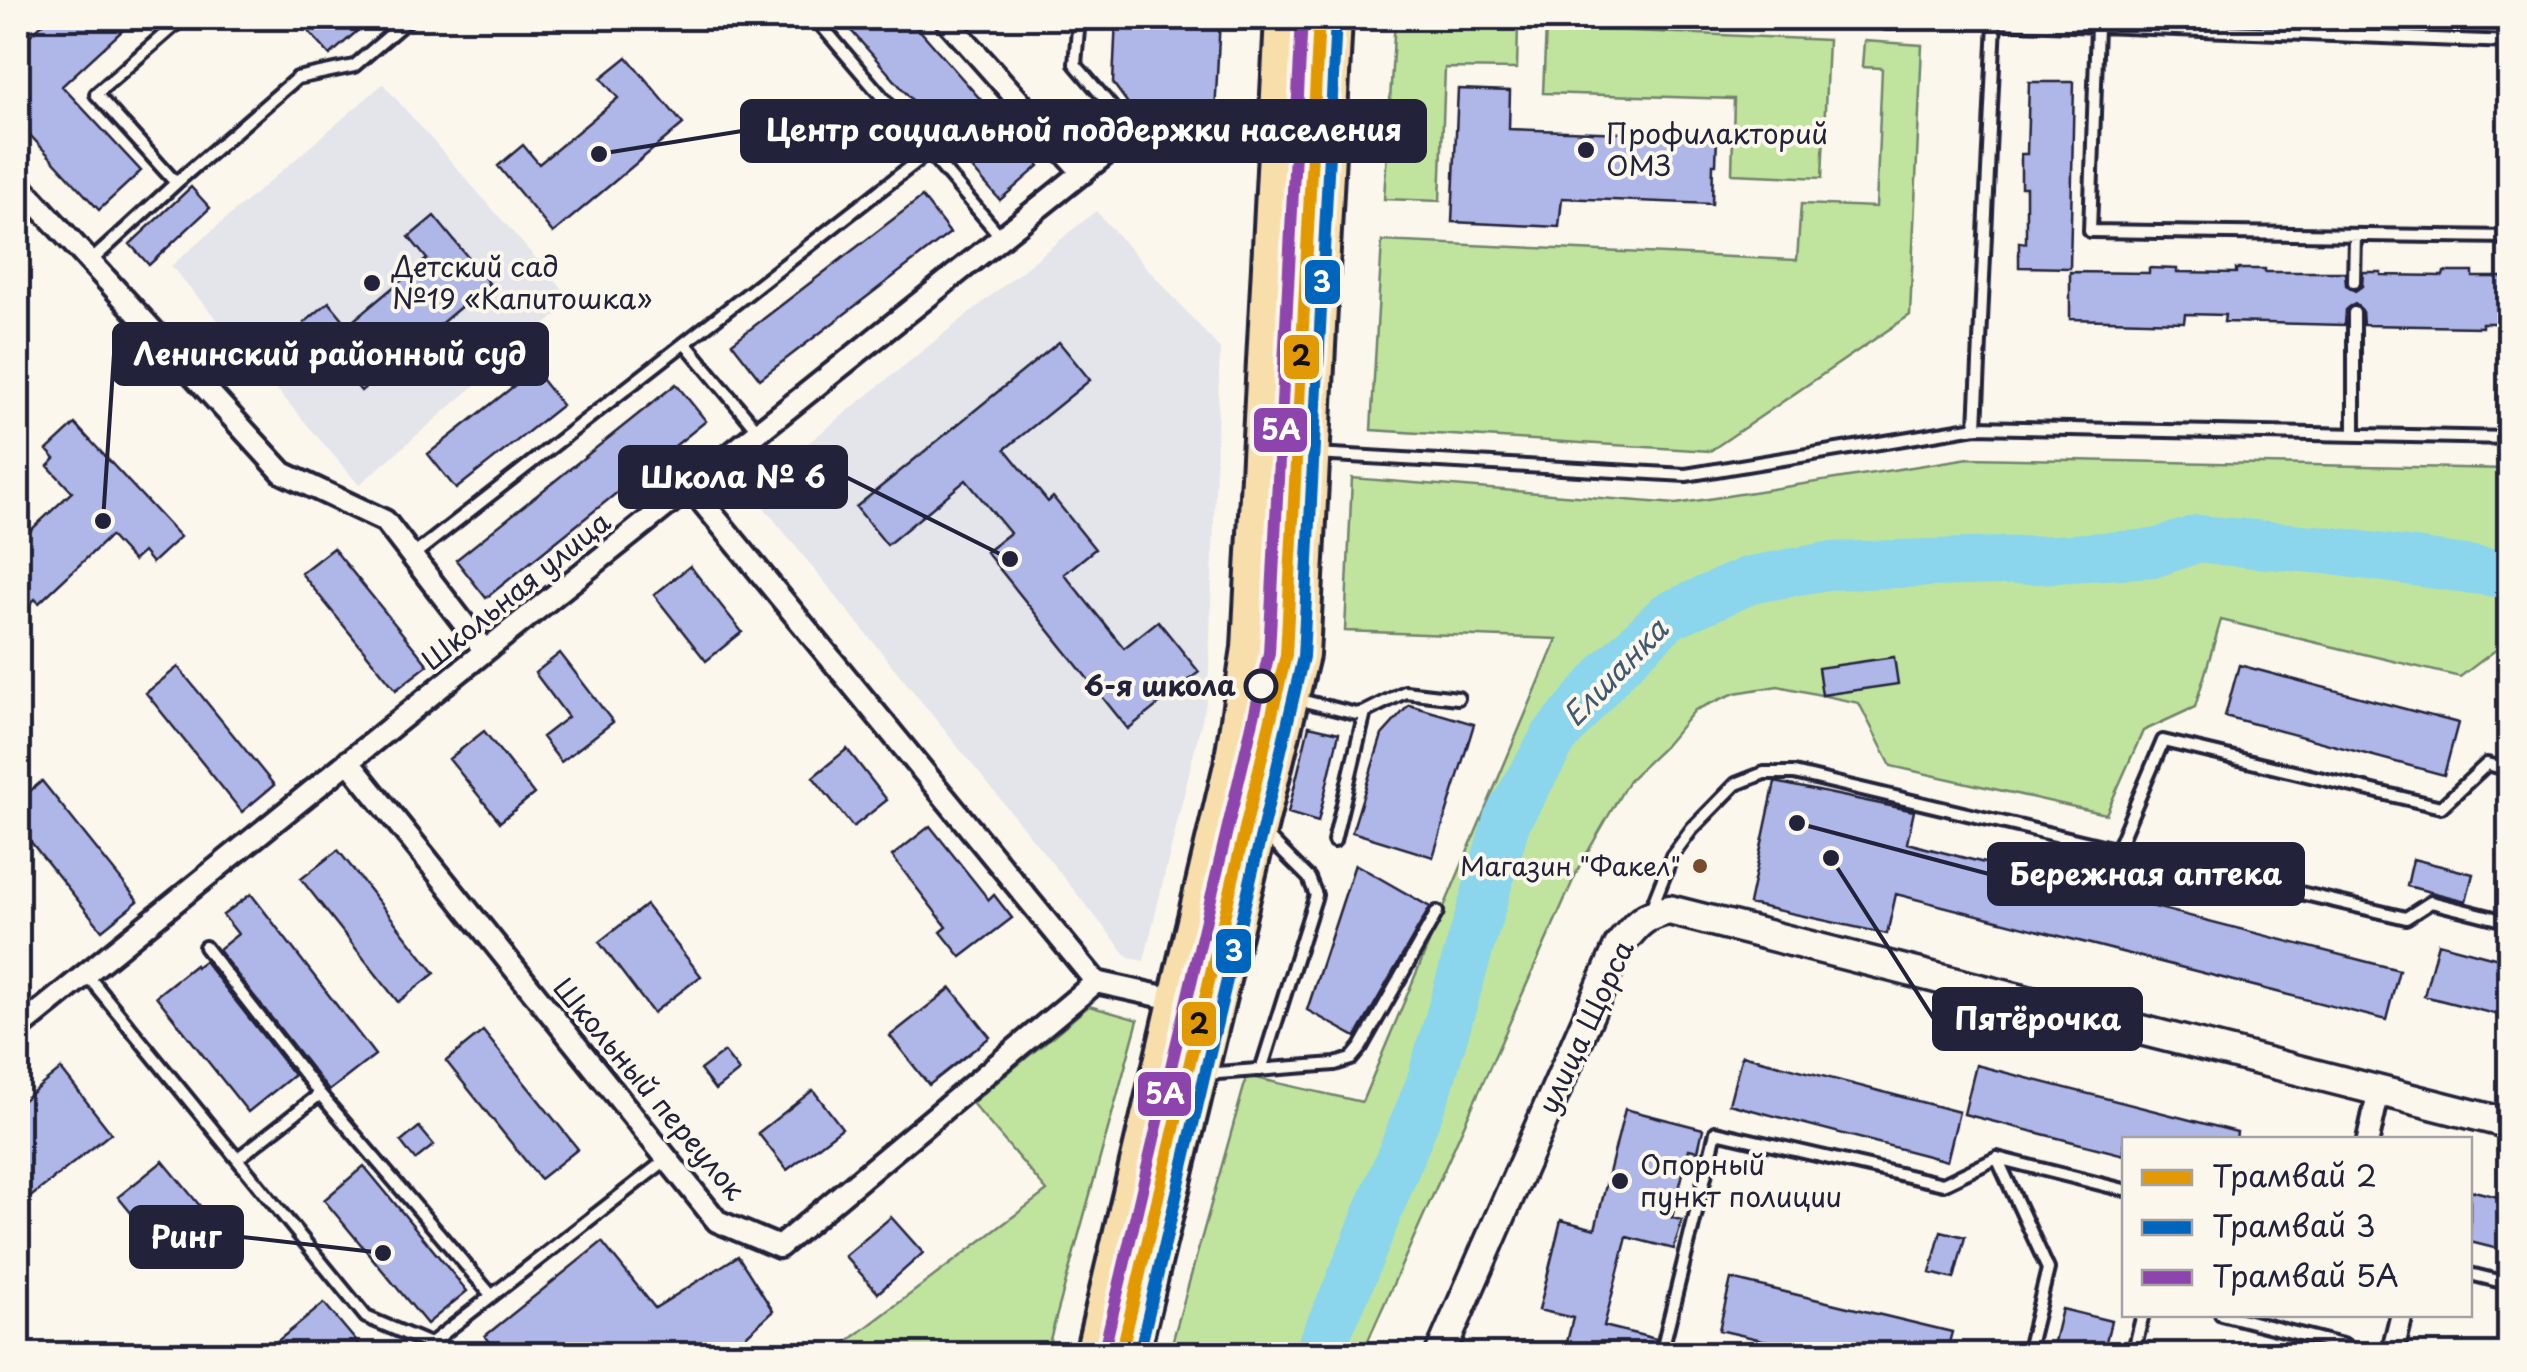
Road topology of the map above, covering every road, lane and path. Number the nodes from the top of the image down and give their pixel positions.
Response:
1 (183, 18) edge
2 (410, 18) edge
3 (814, 18) edge
4 (945, 18) edge
5 (1079, 18) edge
6 (1282, 18) edge
7 (1335, 18) edge
8 (1892, 18) edge
9 (1995, 22) junction
10 (2096, 26) junction
11 (2510, 42) edge
12 (1133, 132) junction
13 (1276, 140) junction
14 (1328, 142) junction
15 (929, 152) junction
16 (1083, 173) junction
17 (176, 182) junction
18 (18, 183) edge
19 (2355, 234) junction
20 (2510, 237) edge
21 (1002, 238) junction
22 (90, 262) junction
23 (2354, 282) dead end
24 (2354, 313) dead end
25 (684, 343) junction
26 (1976, 427) junction
27 (759, 432) junction
28 (2354, 434) junction
29 (2510, 438) edge
30 (1259, 454) junction
31 (1312, 454) junction
32 (690, 487) junction
33 (412, 556) junction
34 (485, 650) junction
35 (1291, 698) junction
36 (1458, 698) dead end
37 (1365, 712) junction
38 (348, 762) junction
39 (2510, 770) edge
40 (1259, 828) junction
41 (1334, 841) dead end
42 (2117, 848) junction
43 (1437, 912) dead end
44 (1649, 914) junction
45 (2510, 922) edge
46 (205, 947) dead end
47 (86, 974) junction
48 (1096, 982) junction
49 (1176, 1000) junction
50 (1214, 1008) junction
51 (18, 1030) edge
52 (1262, 1070) junction
53 (1199, 1074) junction
54 (2379, 1090) junction
55 (320, 1094) junction
56 (2510, 1124) edge
57 (2369, 1137) edge
58 (1997, 1158) junction
59 (237, 1159) junction
60 (667, 1159) junction
61 (2122, 1189) edge
62 (2472, 1274) edge
63 (2510, 1284) edge
64 (492, 1296) junction
65 (2142, 1317) edge
66 (2233, 1317) edge
67 (2401, 1317) edge
68 (1092, 1354) edge
69 (1132, 1354) edge
70 (1440, 1354) edge
71 (1661, 1354) edge
72 (2026, 1354) edge
73 (2133, 1354) edge
74 (2349, 1354) edge
75 (2392, 1354) edge

1 - 17 lane
2 - 17 lane
3 - 15 lane
4 - 16 street
5 - 12 lane
6 - 13 main road
7 - 14 main road
8 - 9 lane
9 - 10 lane
9 - 26 lane
10 - 11 lane
10 - 19 lane
12 - 13 street
12 - 16 street, Школьная улица
13 - 14 street
13 - 30 main road
14 - 31 main road
15 - 21 lane
15 - 25 lane
16 - 21 street, Школьная улица
17 - 22 lane
18 - 22 street
19 - 20 lane
19 - 23 lane
21 - 27 street, Школьная улица
22 - 33 street
24 - 28 lane
25 - 27 lane
25 - 33 lane
26 - 28 lane
26 - 31 lane
27 - 32 street, Школьная улица
28 - 29 lane
30 - 31 street
30 - 49 main road
31 - 35 main road
32 - 34 street, Школьная улица
32 - 48 street
33 - 34 street
34 - 38 street, Школьная улица
35 - 37 lane
35 - 40 main road
36 - 37 lane
37 - 41 lane
38 - 47 street, Школьная улица
38 - 60 street, Школьный переулок
39 - 42 lane
40 - 50 main road
40 - 52 lane
42 - 44 lane
42 - 45 lane
43 - 52 lane
44 - 54 street, улица Щорса
44 - 70 street, улица Щорса
46 - 55 lane
47 - 51 street, Школьная улица
47 - 59 lane
48 - 49 street
48 - 60 street, Школьный переулок
49 - 50 street
49 - 68 main road
50 - 53 main road
52 - 53 lane
53 - 69 main road
54 - 56 street, улица Щорса
54 - 57 street
55 - 59 lane
55 - 64 lane
58 - 61 lane
58 - 71 lane
58 - 72 lane
59 - 64 lane
60 - 64 lane
62 - 63 lane
65 - 73 lane
66 - 74 lane
67 - 75 street

